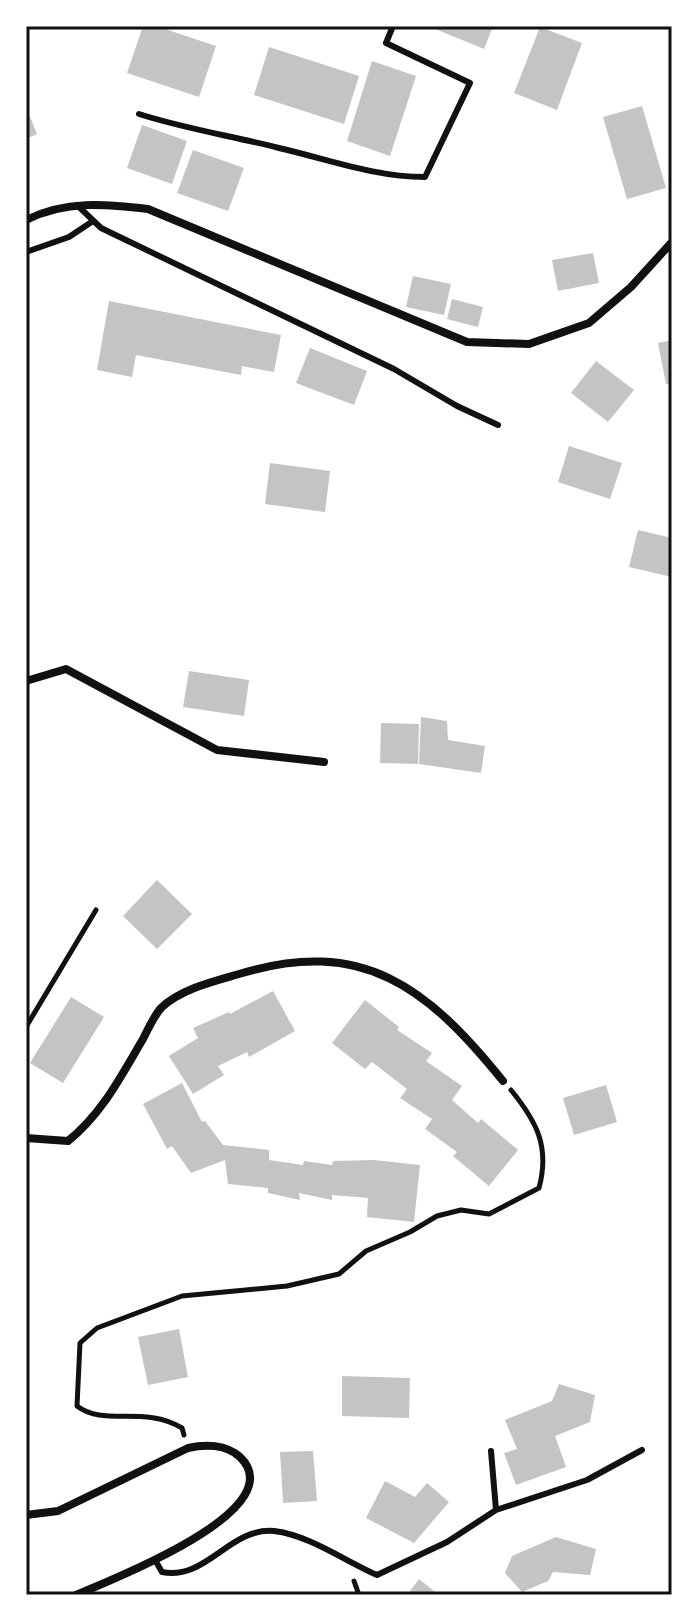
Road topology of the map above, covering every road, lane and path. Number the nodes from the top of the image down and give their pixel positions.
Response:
1 (393, 26) edge
2 (139, 114) dead end
3 (77, 205) junction
4 (26, 220) edge
5 (93, 221) junction
6 (672, 242) edge
7 (26, 252) edge
8 (498, 425) dead end
9 (26, 681) edge
10 (324, 762) dead end
11 (96, 910) dead end
12 (26, 1027) edge
13 (503, 1081) joint
14 (26, 1138) edge
15 (188, 1448) junction
16 (642, 1450) dead end
17 (491, 1451) dead end
18 (496, 1510) junction
19 (26, 1515) edge
20 (155, 1560) junction
21 (76, 1595) edge

1 - 2 lane
3 - 4 street
3 - 5 lane
3 - 6 street
5 - 7 lane
5 - 8 lane
9 - 10 street
11 - 12 path
13 - 14 street
13 - 15 path
15 - 19 street
15 - 20 street
16 - 18 lane
17 - 18 lane
18 - 20 lane
20 - 21 street

